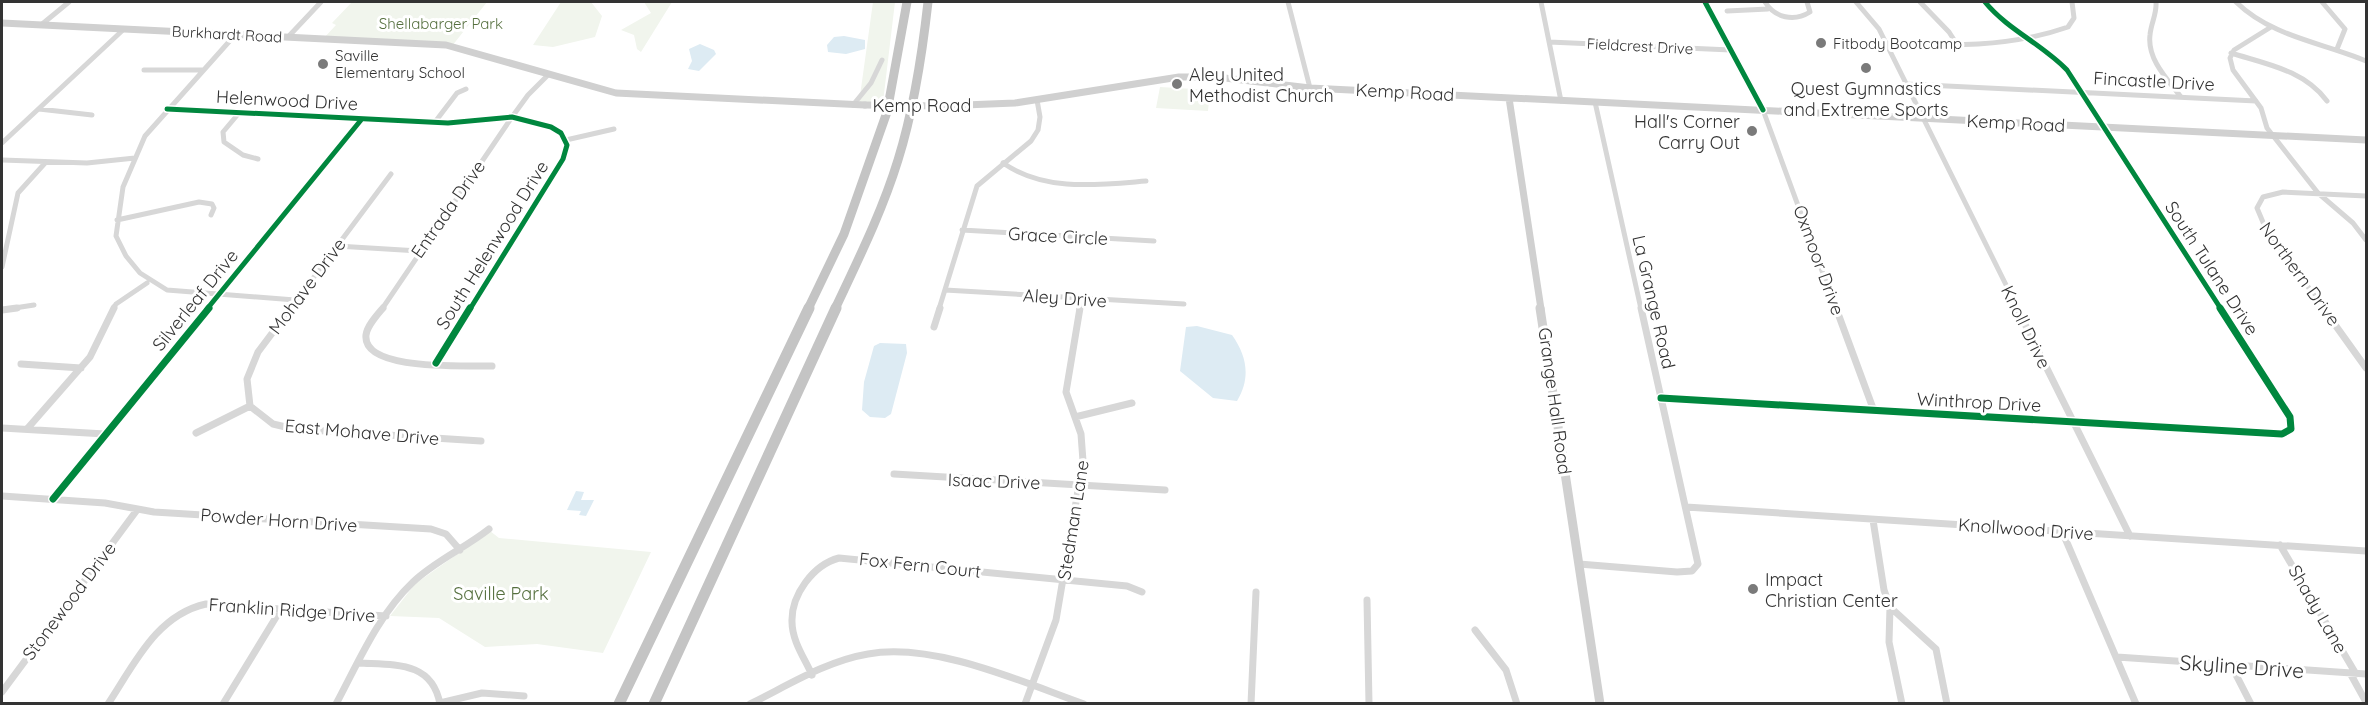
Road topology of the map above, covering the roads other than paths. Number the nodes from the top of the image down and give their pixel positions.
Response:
1 (69, 2) edge
2 (321, 2) edge
3 (907, 2) edge
4 (928, 2) edge
5 (1288, 2) edge
6 (1541, 2) edge
7 (1705, 2) edge
8 (1765, 2) edge
9 (1807, 2) edge
10 (1856, 2) edge
11 (1920, 2) edge
12 (1985, 2) edge
13 (2072, 2) edge
14 (2156, 2) edge
15 (2236, 2) edge
16 (2322, 2) edge
17 (1768, 9) junction
18 (1727, 11) dead end
19 (2, 23) edge
20 (41, 25) junction
21 (2271, 27) junction
22 (124, 29) junction
23 (235, 35) junction
24 (288, 37) junction
25 (2028, 37) junction
26 (1549, 42) junction
27 (1886, 43) junction
28 (452, 46) joint
29 (1958, 46) junction
30 (2337, 49) junction
31 (1731, 50) junction
32 (2231, 53) junction
33 (882, 60) dead end
34 (2367, 62) edge
35 (144, 70) dead end
36 (203, 70) junction
37 (548, 75) junction
38 (1906, 84) junction
39 (1310, 88) junction
40 (466, 89) dead end
41 (2082, 93) junction
42 (2181, 97) junction
43 (1509, 98) junction
44 (1037, 100) junction
45 (2256, 100) junction
46 (2327, 100) dead end
47 (1561, 101) junction
48 (1595, 102) junction
49 (853, 105) junction
50 (38, 109) junction
51 (167, 109) junction
52 (1763, 110) junction
53 (239, 113) junction
54 (92, 115) dead end
55 (512, 117) junction
56 (1923, 118) junction
57 (361, 120) junction
58 (435, 122) junction
59 (2104, 127) junction
60 (614, 129) dead end
61 (2274, 135) junction
62 (566, 140) junction
63 (2367, 140) edge
64 (2, 142) edge
65 (135, 158) junction
66 (258, 159) dead end
67 (2, 160) edge
68 (46, 162) junction
69 (1003, 163) junction
70 (391, 174) dead end
71 (1146, 181) dead end
72 (2318, 193) junction
73 (2367, 196) edge
74 (211, 215) dead end
75 (117, 220) junction
76 (962, 230) junction
77 (2367, 240) edge
78 (1154, 241) dead end
79 (337, 246) junction
80 (419, 251) junction
81 (2, 267) edge
82 (147, 283) junction
83 (945, 290) junction
84 (218, 296) junction
85 (1081, 299) junction
86 (295, 300) junction
87 (1184, 304) dead end
88 (34, 305) dead end
89 (2, 310) edge
90 (934, 327) dead end
91 (436, 363) junction
92 (21, 364) dead end
93 (492, 366) dead end
94 (81, 368) junction
95 (2367, 368) edge
96 (1661, 398) junction
97 (1132, 403) dead end
98 (250, 406) junction
99 (1874, 411) junction
100 (1075, 417) junction
101 (2075, 422) junction
102 (2292, 426) joint
103 (2, 428) edge
104 (27, 429) junction
105 (196, 433) dead end
106 (105, 434) junction
107 (481, 441) dead end
108 (894, 474) dead end
109 (1079, 484) junction
110 (1166, 490) dead end
111 (3, 498) edge
112 (53, 499) junction
113 (1686, 507) junction
114 (137, 510) junction
115 (1873, 520) junction
116 (489, 529) dead end
117 (2062, 531) junction
118 (2130, 536) junction
119 (2280, 545) junction
120 (460, 550) junction
121 (2367, 551) edge
122 (1579, 564) junction
123 (1063, 580) junction
124 (1143, 592) dead end
125 (1256, 592) dead end
126 (1366, 600) dead end
127 (1890, 607) junction
128 (281, 609) junction
129 (386, 616) junction
130 (1475, 630) dead end
131 (2117, 657) junction
132 (359, 663) junction
133 (2231, 665) junction
134 (2353, 674) junction
135 (2367, 674) edge
136 (812, 675) junction
137 (1033, 687) junction
138 (2, 692) edge
139 (524, 696) dead end
140 (2367, 702) edge
141 (440, 703) edge
142 (108, 704) edge
143 (223, 704) edge
144 (336, 704) edge
145 (618, 704) edge
146 (654, 704) edge
147 (750, 704) edge
148 (1025, 704) edge
149 (1084, 704) edge
150 (1251, 704) edge
151 (1369, 704) edge
152 (1517, 704) edge
153 (1600, 704) edge
154 (1902, 704) edge
155 (1947, 704) edge
156 (2136, 704) edge
157 (2252, 704) edge

1 - 20 street
2 - 24 street
3 - 145 highway
4 - 146 highway
5 - 39 street
6 - 26 street
7 - 31 main road
8 - 17 street
9 - 17 street
10 - 27 street, Knoll Drive
11 - 29 street
12 - 25 street, South Tulane Drive
13 - 25 street
14 - 42 street
15 - 21 street
16 - 30 street
17 - 18 street
19 - 20 main road, Burkhardt Road
20 - 22 main road, Burkhardt Road
21 - 30 street
21 - 32 street
22 - 23 main road, Burkhardt Road
22 - 50 street
23 - 24 main road, Burkhardt Road
23 - 36 street
24 - 28 main road, Burkhardt Road
25 - 29 street
25 - 41 street, South Tulane Drive
26 - 31 street, Fieldcrest Drive
26 - 47 street
27 - 29 street
27 - 38 street, Knoll Drive
28 - 37 main road, Kemp Road
30 - 34 street
31 - 52 main road
32 - 45 street
32 - 46 street
33 - 49 street
35 - 36 street
36 - 51 street
37 - 49 main road, Kemp Road
37 - 55 street, Entrada Drive
38 - 41 street, Fincastle Drive
38 - 56 street, Knoll Drive
39 - 43 main road, Kemp Road
39 - 44 main road, Kemp Road
40 - 58 street
41 - 42 street, Fincastle Drive
41 - 59 street, South Tulane Drive
42 - 45 street, Fincastle Drive
43 - 47 main road, Kemp Road
43 - 122 main road, Grange Hall Road
44 - 49 main road, Kemp Road, bridge
44 - 69 street
45 - 61 street
47 - 48 main road, Kemp Road
48 - 52 main road, Kemp Road
48 - 96 street, La Grange Road
50 - 54 street
50 - 64 street
51 - 53 street, Helenwood Drive
51 - 65 street
52 - 56 main road, Kemp Road
52 - 99 street, Oxmoor Drive
53 - 57 street, Helenwood Drive
53 - 66 street
55 - 58 street, Helenwood Drive
55 - 62 street, Helenwood Drive
55 - 80 street, Entrada Drive
56 - 59 main road, Kemp Road
56 - 101 street, Knoll Drive
57 - 58 street, Helenwood Drive
57 - 84 street, Silverleaf Drive
59 - 61 main road, Kemp Road
59 - 102 street, South Tulane Drive
60 - 62 street
61 - 63 main road, Kemp Road
61 - 72 street
62 - 91 street, South Helenwood Drive
65 - 68 street
65 - 75 street
67 - 68 street
68 - 81 street
69 - 71 street
69 - 76 street
70 - 79 street, Mohave Drive
72 - 73 street
72 - 77 street
72 - 95 street, Northern Drive
74 - 75 street
75 - 82 street
76 - 78 street, Grace Circle
76 - 83 street
79 - 80 street
79 - 86 street, Mohave Drive
80 - 91 street, Entrada Drive
82 - 84 street
82 - 94 street
83 - 85 street, Aley Drive
83 - 90 street
84 - 86 street
84 - 106 street, Silverleaf Drive
85 - 87 street, Aley Drive
85 - 100 street, Stedman Lane
86 - 98 street, Mohave Drive
88 - 89 street
91 - 93 street
92 - 94 street
94 - 104 street
96 - 99 street, Winthrop Drive
96 - 113 street, La Grange Road
97 - 100 street
98 - 105 street
98 - 107 street, East Mohave Drive
99 - 101 street, Winthrop Drive
100 - 109 street, Stedman Lane
101 - 102 street, Winthrop Drive
101 - 118 street, Knoll Drive
103 - 104 street
104 - 106 street
106 - 112 street, Silverleaf Drive
108 - 109 street, Isaac Drive
109 - 110 street, Isaac Drive
109 - 123 street, Stedman Lane
111 - 112 street, Powder Horn Drive
112 - 114 street, Powder Horn Drive
113 - 115 street, Knollwood Drive
113 - 122 street, La Grange Road
114 - 120 street, Powder Horn Drive
114 - 138 street, Stonewood Drive
115 - 117 street, Knollwood Drive
115 - 127 street
116 - 120 street
117 - 118 street, Knollwood Drive
117 - 131 street
118 - 119 street, Knollwood Drive
119 - 121 street, Knollwood Drive
119 - 134 street, Shady Lane
120 - 129 street
122 - 153 main road, Grange Hall Road
123 - 124 street, Fox Fern Court
123 - 136 street, Fox Fern Court
123 - 137 street, Stedman Lane
125 - 150 street
126 - 151 street
127 - 154 street
127 - 155 street
128 - 129 street, Franklin Ridge Drive
128 - 142 street, Franklin Ridge Drive
128 - 143 street
129 - 132 street
130 - 152 street
131 - 133 street, Skyline Drive
131 - 156 street
132 - 141 street
132 - 144 street
133 - 134 street, Skyline Drive
133 - 157 street
134 - 135 street, Skyline Drive
134 - 140 street, Shady Lane
136 - 137 street
136 - 147 street
137 - 148 street, Stedman Lane
137 - 149 street
139 - 141 street

